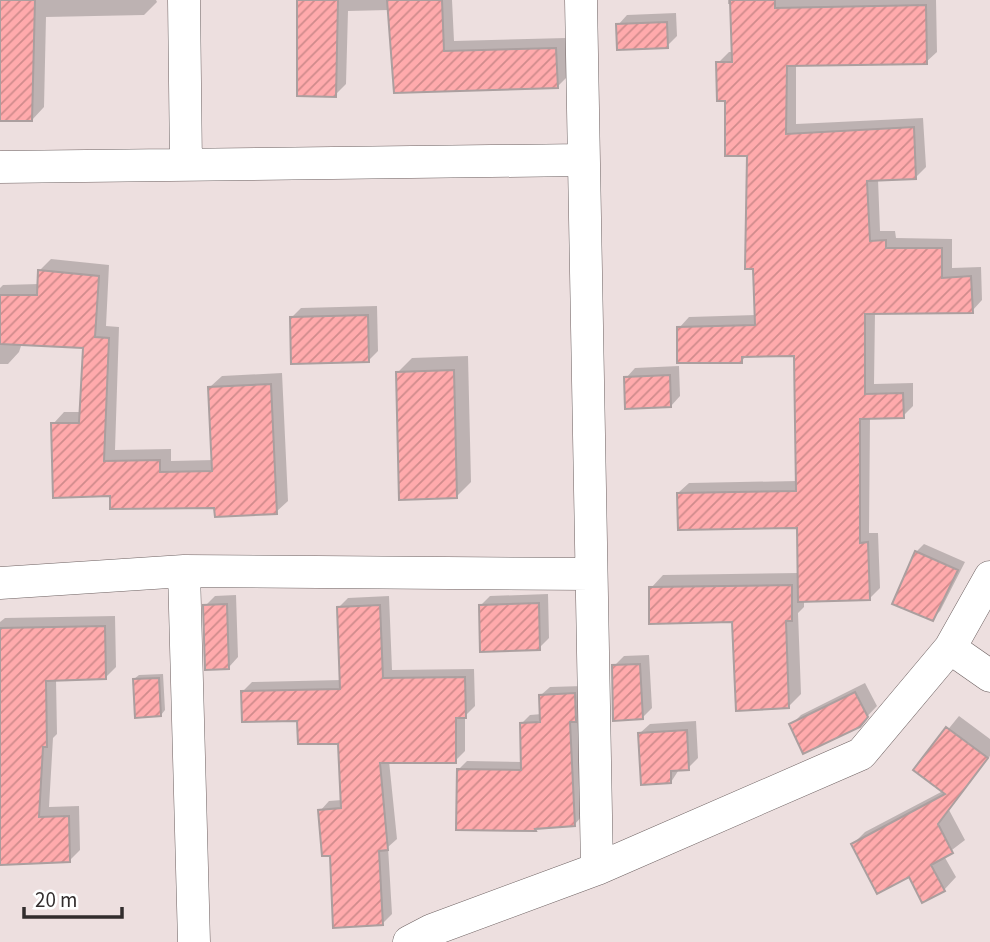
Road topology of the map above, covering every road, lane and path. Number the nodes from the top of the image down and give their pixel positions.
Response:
1 (184, 0) edge
2 (581, 0) edge
3 (582, 160) junction
4 (186, 164) junction
5 (0, 167) edge
6 (184, 571) junction
7 (591, 574) junction
8 (990, 576) edge
9 (0, 583) edge
10 (950, 648) junction
11 (990, 676) edge
12 (597, 869) junction
13 (194, 942) edge
14 (409, 942) edge

1 - 4 street
2 - 3 street
3 - 4 street
3 - 7 street
4 - 5 street
6 - 7 street
6 - 9 street
6 - 13 street
7 - 12 street
8 - 10 street
10 - 11 street
10 - 12 street
12 - 14 street

